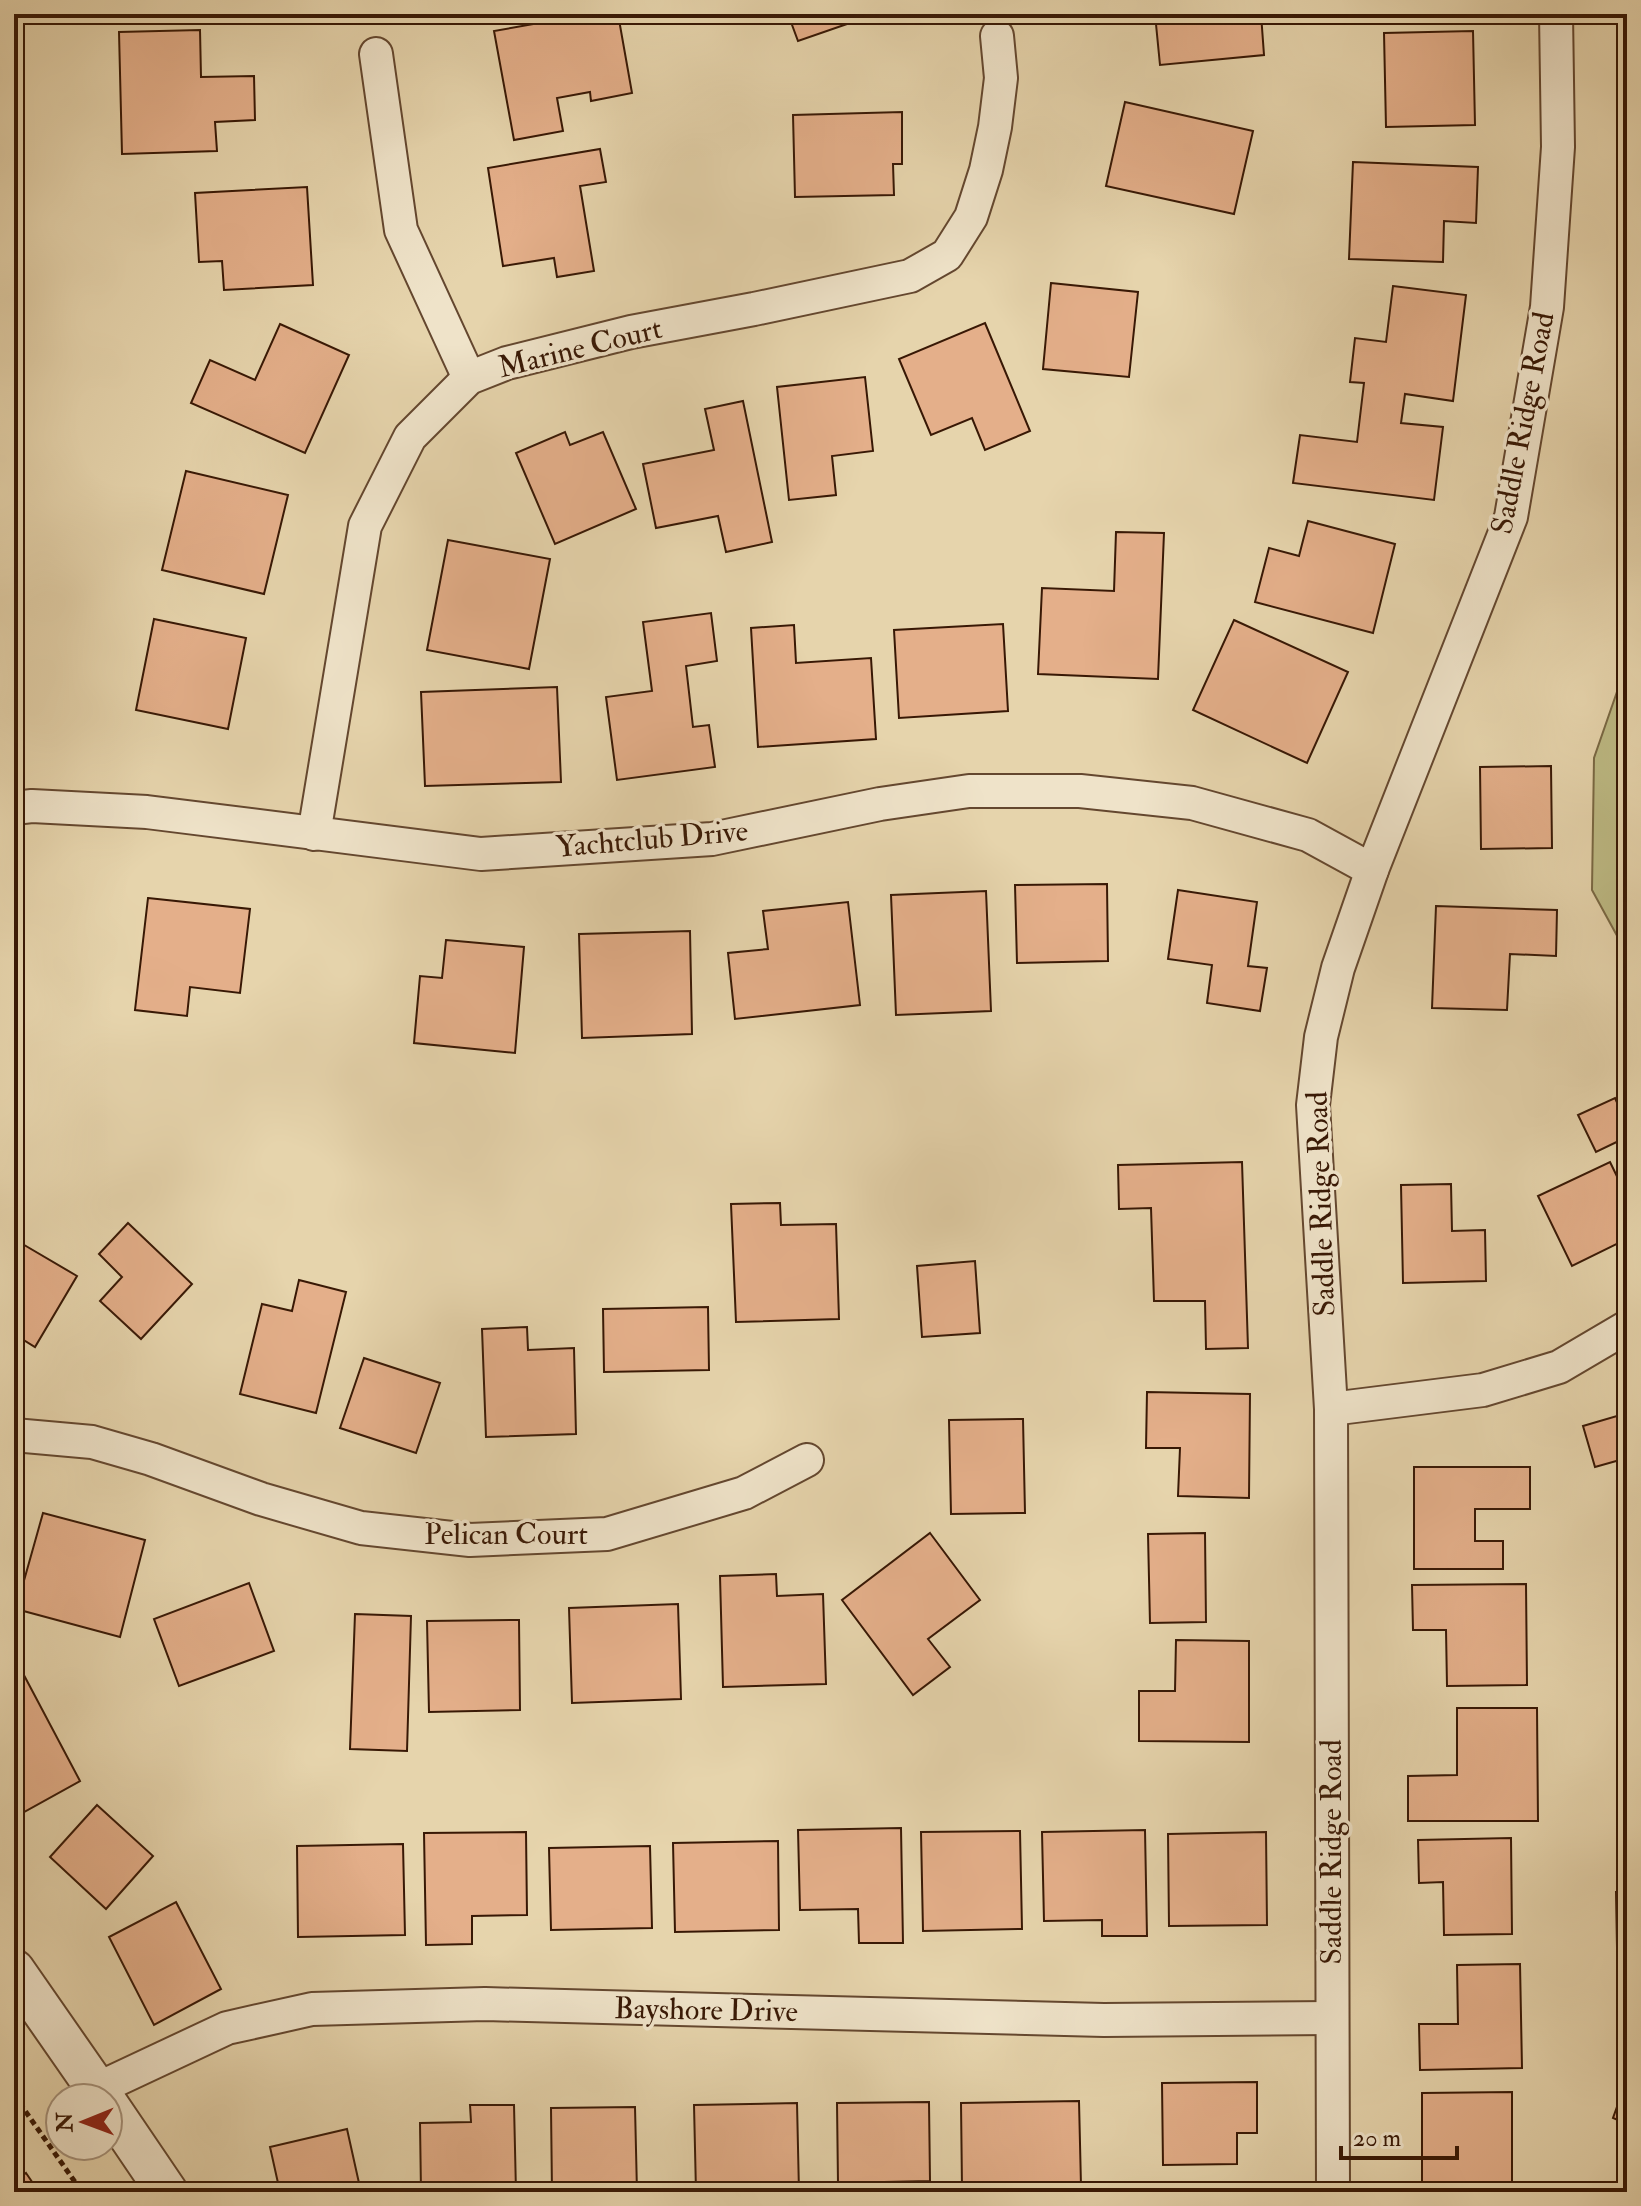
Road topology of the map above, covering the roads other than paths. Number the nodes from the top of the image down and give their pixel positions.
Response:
1 (1556, 14) edge
2 (997, 36) dead end
3 (376, 54) dead end
4 (469, 378) junction
5 (14, 808) edge
6 (314, 834) junction
7 (1372, 870) junction
8 (1627, 1327) edge
9 (1331, 1409) junction
10 (14, 1435) edge
11 (807, 1460) dead end
12 (14, 1970) edge
13 (1331, 2018) junction
14 (92, 2082) edge
15 (124, 2086) edge
16 (124, 2129) edge
17 (167, 2192) edge
18 (1333, 2192) edge

1 - 7 street, Saddle Ridge Road
2 - 4 street, Marine Court
3 - 4 street
4 - 6 street, Marine Court
5 - 6 street, Yachtclub Drive
6 - 7 street, Yachtclub Drive
7 - 9 street, Saddle Ridge Road
8 - 9 street
9 - 13 street, Saddle Ridge Road
10 - 11 street, Pelican Court
12 - 14 street
13 - 15 street, Bayshore Drive
13 - 18 street, Saddle Ridge Road
16 - 17 street

